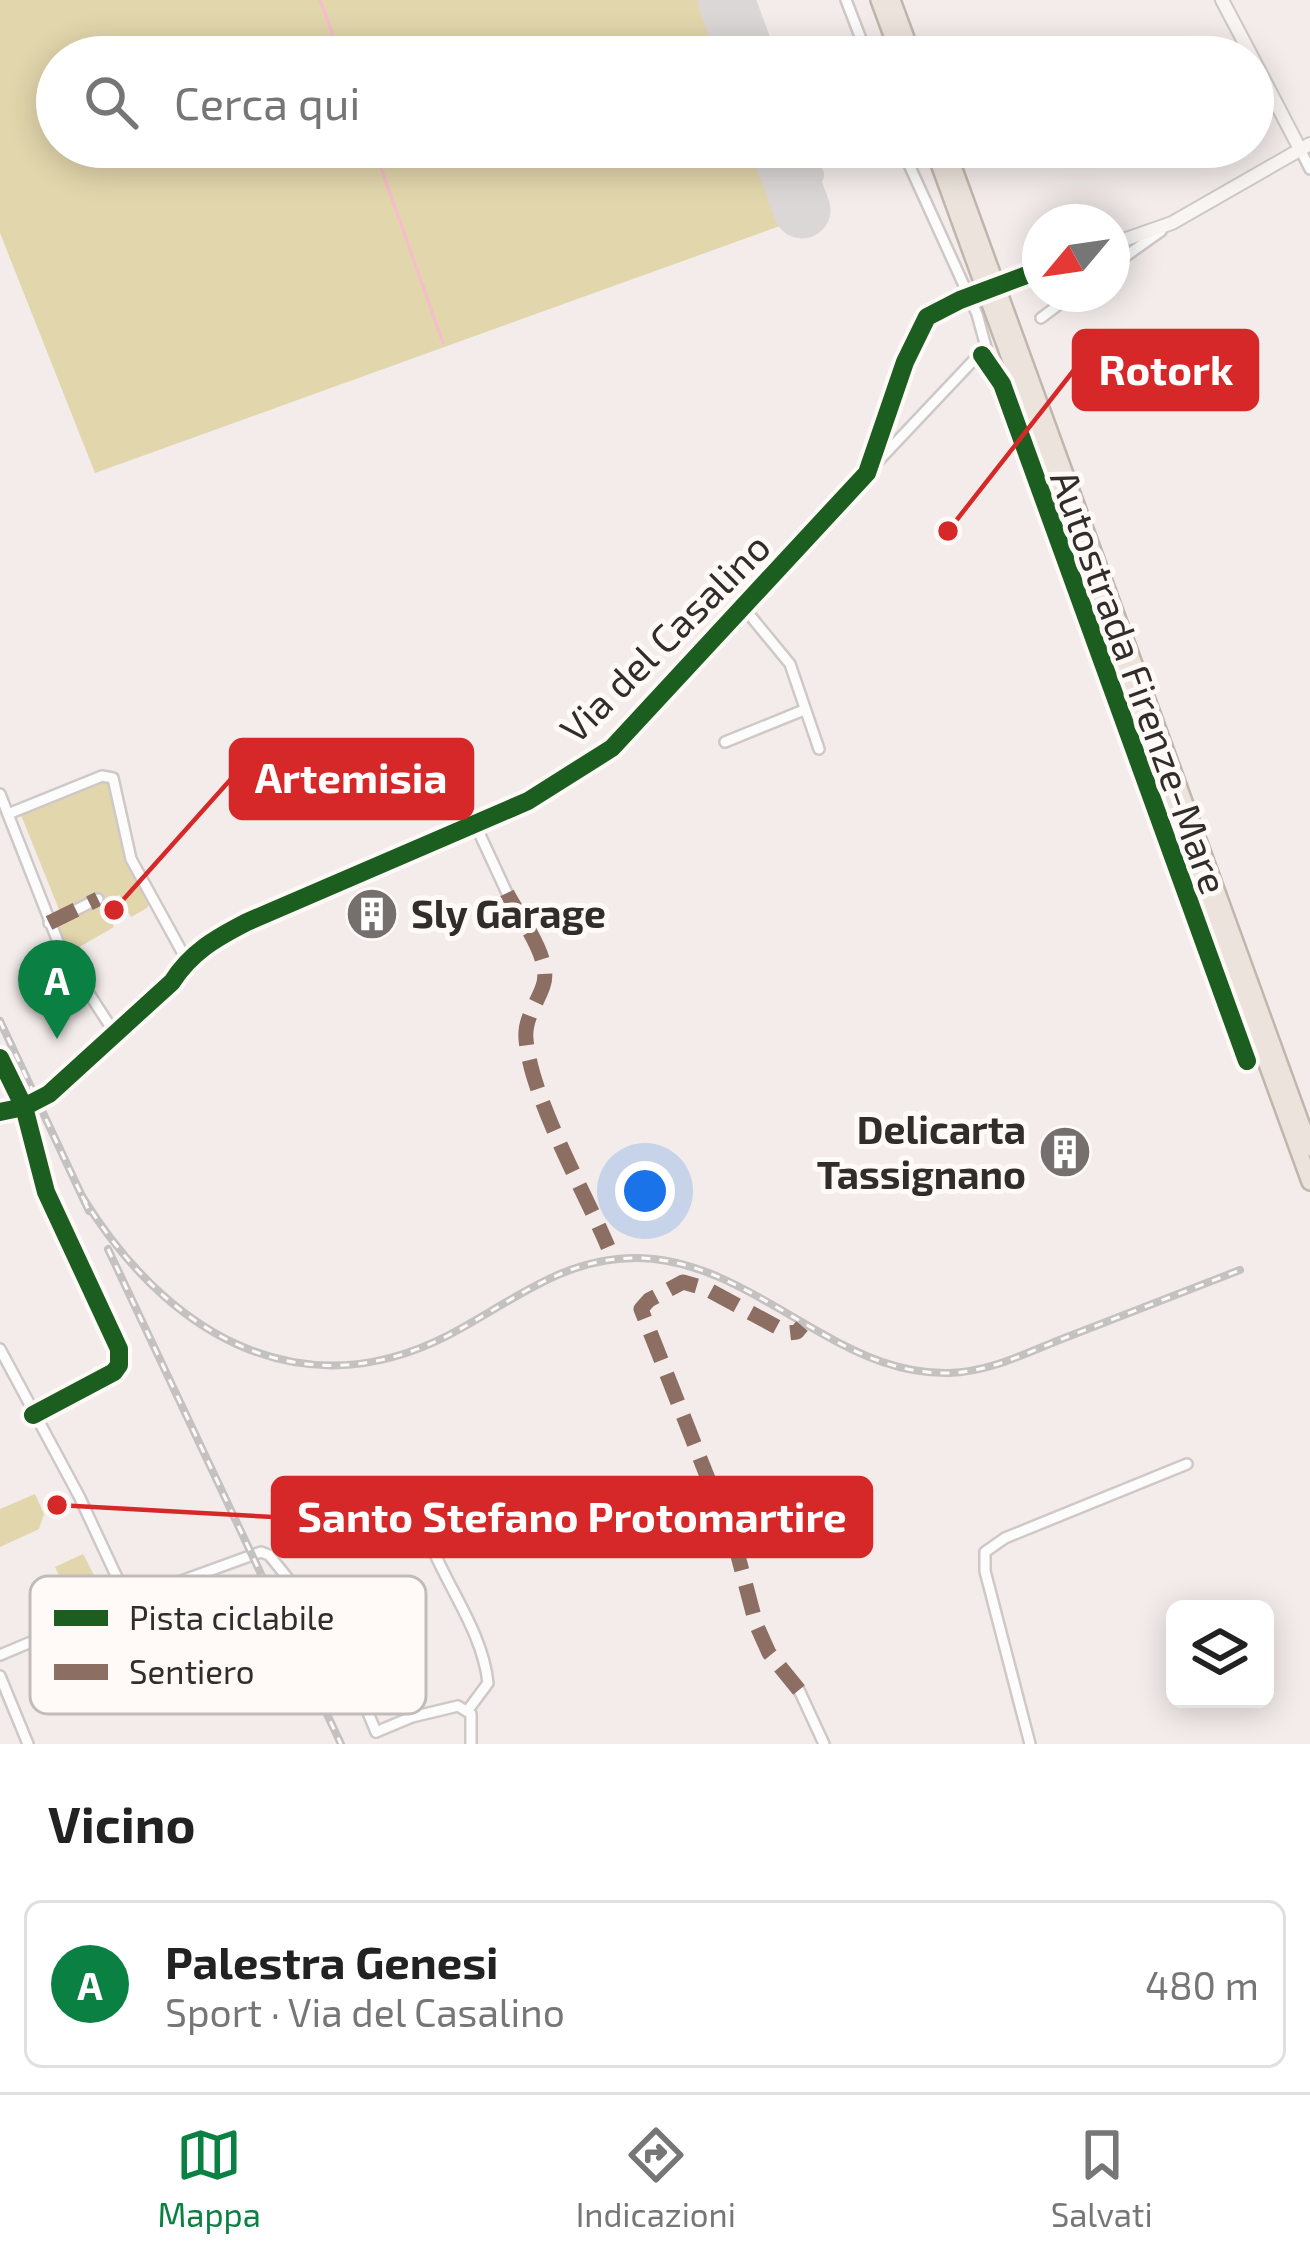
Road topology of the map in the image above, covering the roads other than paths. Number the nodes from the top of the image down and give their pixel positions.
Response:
1 (846, 0) edge
2 (879, 0) edge
3 (892, 0) edge
4 (1222, 0) edge
5 (860, 36) edge
6 (892, 36) edge
7 (905, 36) edge
8 (1241, 36) edge
9 (1274, 95) edge
10 (1305, 147) edge
11 (1274, 165) edge
12 (911, 168) edge
13 (941, 168) edge
14 (954, 168) edge
15 (1268, 168) edge
16 (1310, 169) edge
17 (1172, 223) junction
18 (1130, 238) edge
19 (1130, 253) edge
20 (1022, 277) edge
21 (1048, 312) edge
22 (1041, 317) dead end
23 (982, 355) junction
24 (868, 473) junction
25 (744, 608) junction
26 (804, 710) junction
27 (725, 742) dead end
28 (819, 749) dead end
29 (0, 794) edge
30 (8, 814) junction
31 (475, 824) junction
32 (507, 893) dead end
33 (98, 899) dead end
34 (50, 923) junction
35 (187, 961) junction
36 (114, 1032) junction
37 (1247, 1061) dead end
38 (24, 1107) junction
39 (0, 1112) edge
40 (1310, 1148) edge
41 (1310, 1181) edge
42 (0, 1348) edge
43 (33, 1415) junction
44 (1186, 1464) dead end
45 (434, 1552) dead end
46 (116, 1576) edge
47 (193, 1576) edge
48 (287, 1576) edge
49 (30, 1642) edge
50 (0, 1654) edge
51 (0, 1676) edge
52 (799, 1690) dead end
53 (468, 1710) junction
54 (369, 1714) edge
55 (376, 1732) junction
56 (28, 1744) edge
57 (370, 1744) edge
58 (471, 1744) edge
59 (824, 1744) edge
60 (1030, 1744) edge

1 - 5 street
2 - 6 highway
3 - 7 highway
4 - 8 street
9 - 10 street
10 - 11 street
10 - 16 street
12 - 23 street
13 - 41 highway, Autostrada Firenze-Mare
14 - 40 highway, Autostrada Firenze-Mare
15 - 17 street
17 - 18 street
17 - 19 street
20 - 24 street, Via del Casalino, bridge
21 - 22 street
23 - 24 street
23 - 37 street
24 - 25 street, Via del Casalino
25 - 26 street
25 - 31 street, Via del Casalino
26 - 27 street
26 - 28 street
29 - 30 street
30 - 34 street
30 - 35 street
31 - 32 street
31 - 35 street, Via del Casalino
33 - 34 street
34 - 36 street
35 - 36 street, Via del Casalino
36 - 38 street, Via del Casalino
38 - 39 street, Via del Casalino
38 - 43 street
42 - 43 street
43 - 46 street
44 - 60 street
45 - 53 street
47 - 48 street
49 - 50 street
51 - 56 street
52 - 59 street
53 - 55 street
53 - 58 street
54 - 55 street
55 - 57 street

